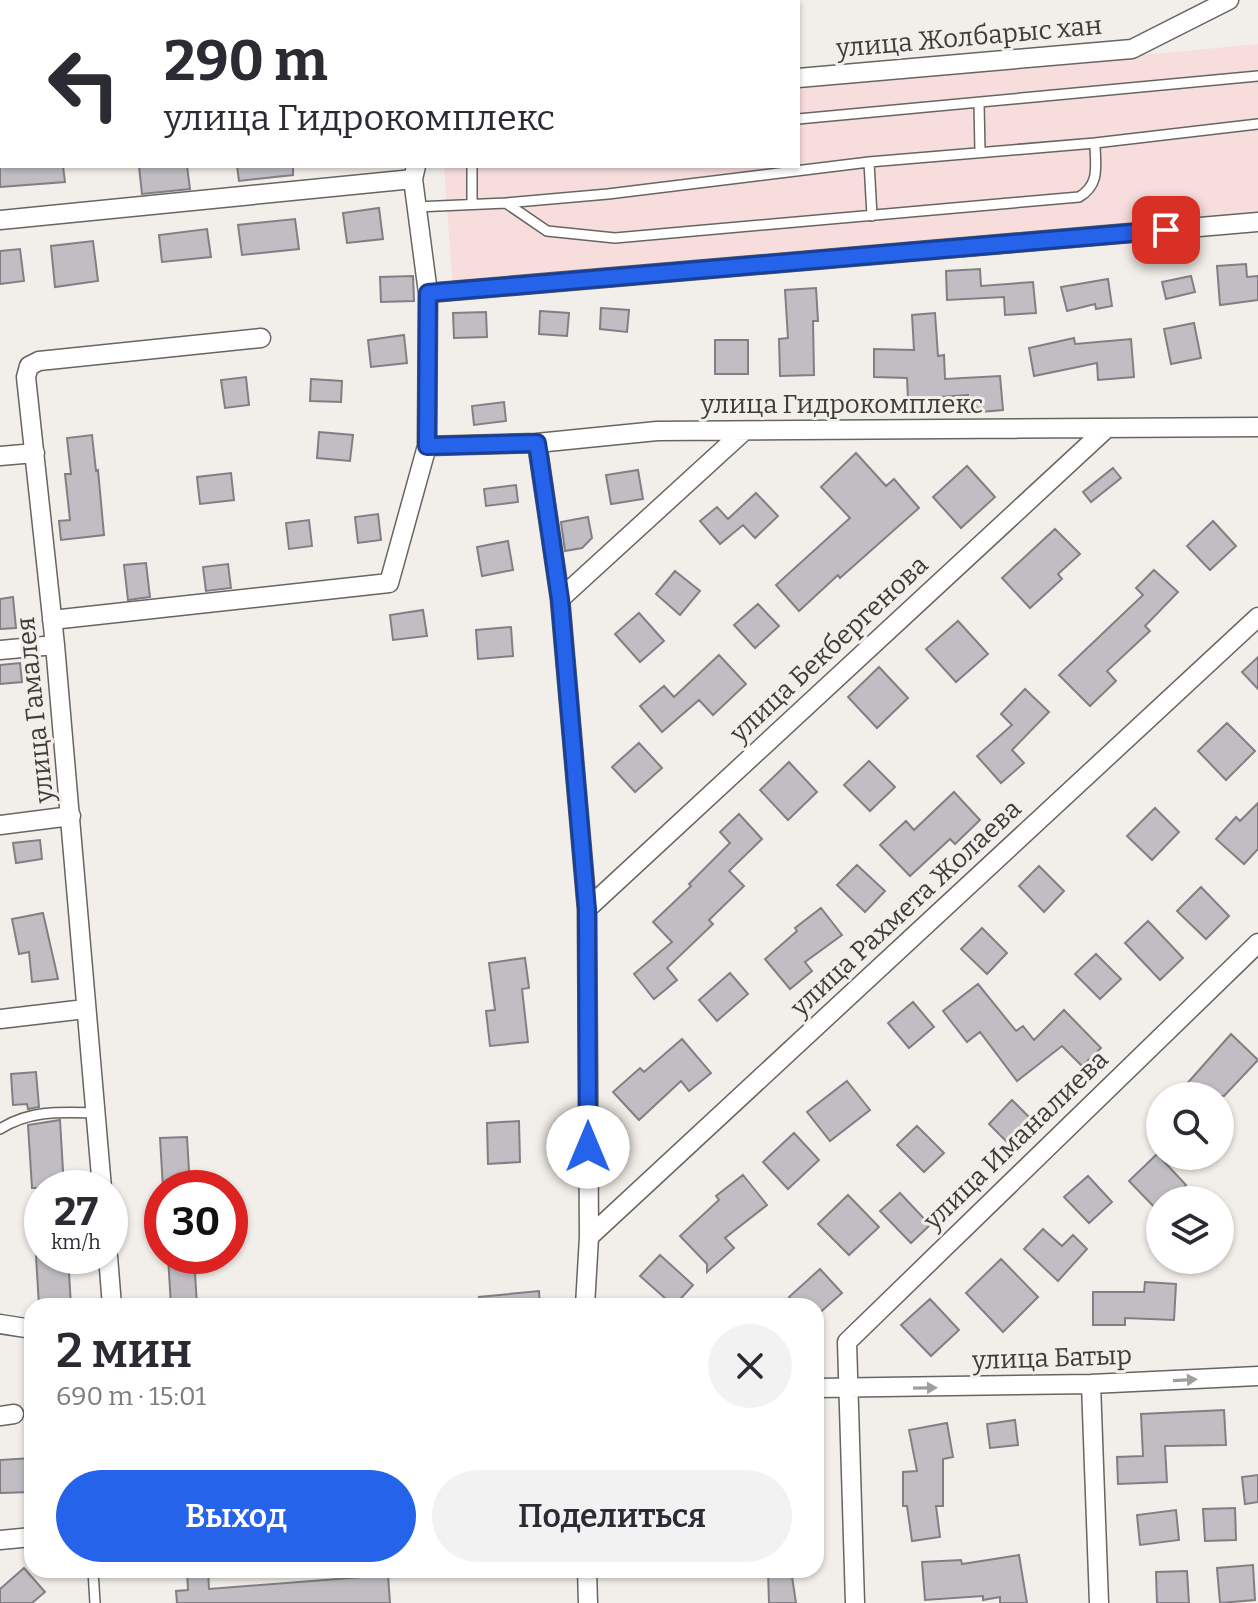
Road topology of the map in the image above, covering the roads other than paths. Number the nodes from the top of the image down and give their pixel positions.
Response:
1 (1229, 0) edge
2 (1258, 76) edge
3 (800, 78) edge
4 (979, 103) junction
5 (800, 119) edge
6 (1258, 124) edge
7 (1095, 143) junction
8 (980, 152) junction
9 (869, 162) junction
10 (472, 168) edge
11 (414, 173) edge
12 (506, 203) junction
13 (472, 204) junction
14 (416, 207) junction
15 (872, 216) junction
16 (0, 220) edge
17 (1258, 222) edge
18 (428, 293) junction
19 (261, 338) dead end
20 (1258, 427) edge
21 (1107, 428) junction
22 (744, 431) junction
23 (537, 443) junction
24 (427, 446) junction
25 (35, 453) junction
26 (0, 456) edge
27 (560, 599) junction
28 (1258, 617) edge
29 (52, 620) junction
30 (55, 645) junction
31 (0, 650) edge
32 (71, 816) junction
33 (0, 825) edge
34 (587, 909) junction
35 (1258, 943) edge
36 (85, 1009) junction
37 (0, 1019) edge
38 (95, 1113) junction
39 (0, 1129) edge
40 (100, 1170) edge
41 (589, 1237) junction
42 (109, 1274) edge
43 (111, 1298) edge
44 (585, 1298) edge
45 (0, 1324) edge
46 (24, 1328) edge
47 (1258, 1376) edge
48 (1091, 1384) junction
49 (824, 1388) edge
50 (848, 1390) junction
51 (24, 1538) edge
52 (0, 1540) edge
53 (93, 1578) edge
54 (587, 1578) edge
55 (95, 1603) edge
56 (588, 1603) edge
57 (855, 1603) edge
58 (1099, 1603) edge

1 - 3 street, улица Жолбарыс хан
2 - 4 lane
4 - 5 lane
4 - 8 lane
6 - 7 lane
7 - 8 lane
7 - 15 lane
8 - 9 lane
9 - 12 lane
9 - 15 lane
10 - 13 lane
11 - 14 street
11 - 16 street
12 - 13 lane
12 - 15 lane
13 - 14 lane
14 - 18 street
17 - 18 street
18 - 24 street
19 - 25 street, улица Гамалея
20 - 21 street, улица Гидрокомплекс
21 - 22 street, улица Гидрокомплекс
21 - 34 street, улица Бекбергенова
22 - 23 street, улица Гидрокомплекс
22 - 27 street
23 - 24 street, улица Гидрокомплекс
23 - 27 street
24 - 29 street
25 - 26 street
25 - 29 street, улица Гамалея
27 - 34 street
28 - 41 street, улица Рахмета Жолаева
29 - 30 street, улица Гамалея
30 - 31 street
30 - 32 street, улица Гамалея
32 - 33 street
32 - 36 street, улица Гамалея
34 - 41 street
35 - 50 street, улица Иманалиева
36 - 37 street
36 - 38 street, улица Гамалея
38 - 39 lane
38 - 40 street, улица Гамалея
41 - 44 street
42 - 43 street
45 - 46 street
48 -> 47 street, улица Батыр
50 -> 48 street, улица Батыр
48 - 58 street
49 - 50 street, улица Батыр
50 - 57 street, улица Иманалиева
51 - 52 street
53 - 55 lane
54 - 56 street

